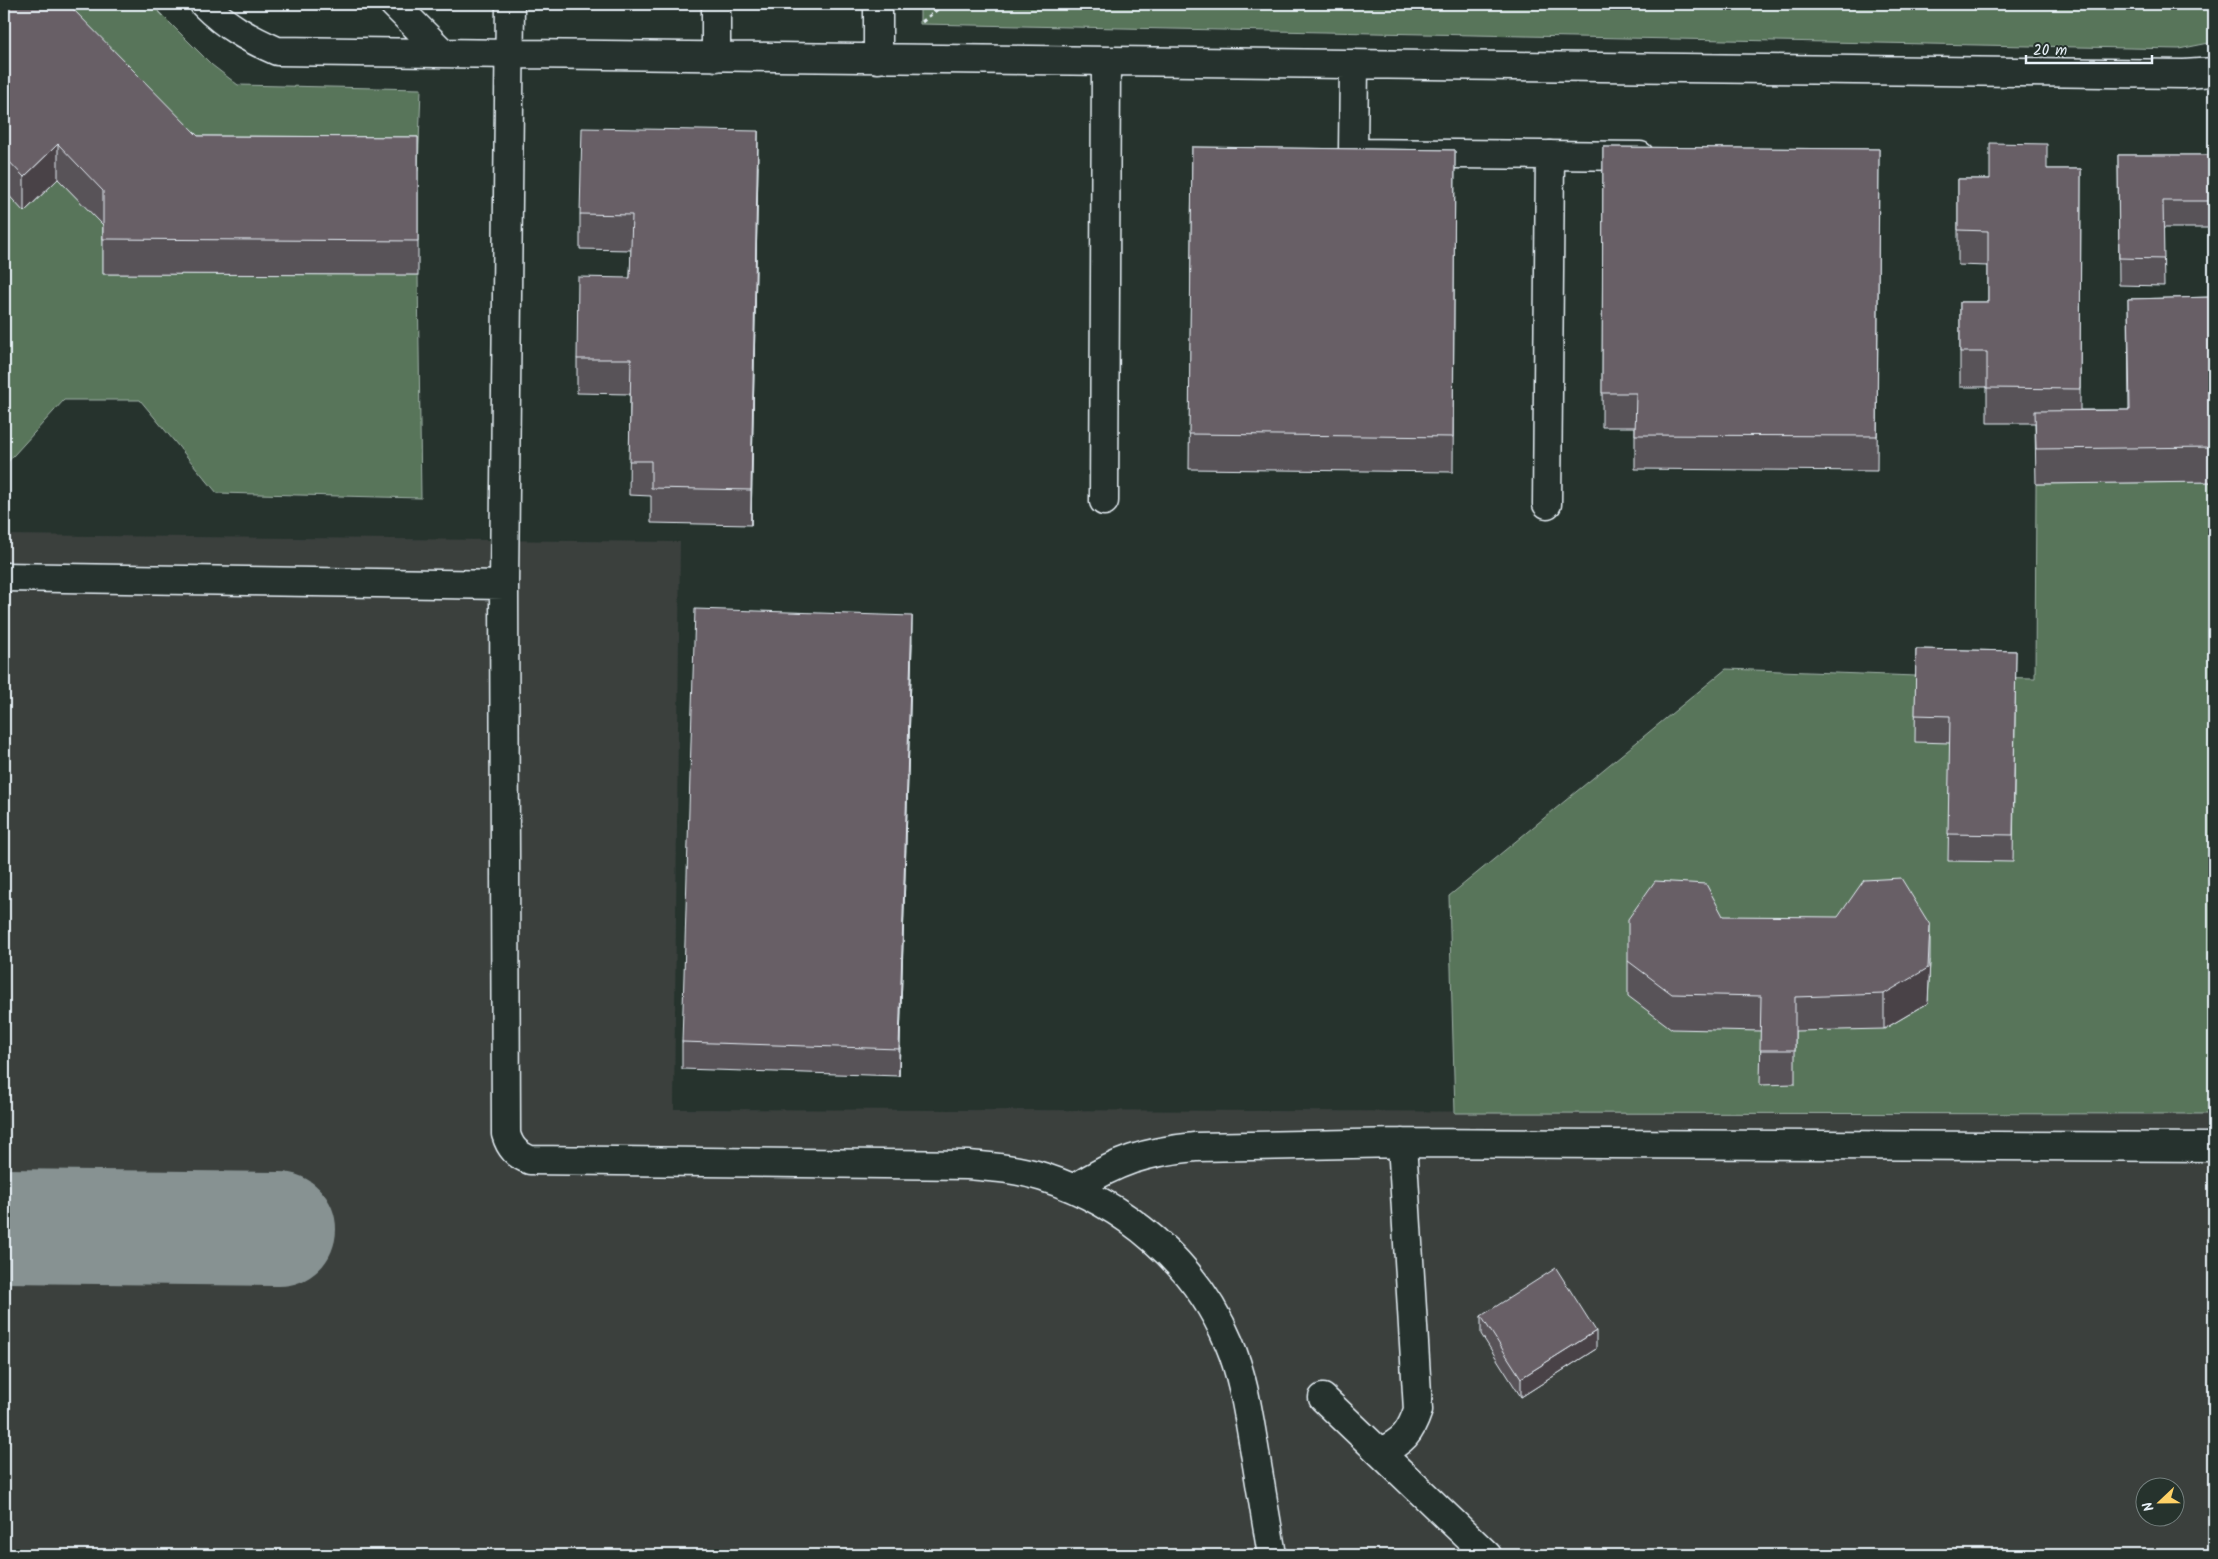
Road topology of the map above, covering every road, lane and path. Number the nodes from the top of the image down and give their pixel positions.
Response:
1 (204, 4) edge
2 (394, 4) edge
3 (510, 4) edge
4 (716, 4) edge
5 (878, 4) edge
6 (443, 53) junction
7 (510, 54) junction
8 (716, 57) junction
9 (878, 59) junction
10 (1106, 62) junction
11 (1354, 64) junction
12 (2214, 72) edge
13 (1550, 155) junction
14 (1667, 157) edge
15 (1104, 501) dead end
16 (1547, 504) dead end
17 (4, 577) edge
18 (504, 585) junction
19 (1402, 1143) junction
20 (2214, 1147) edge
21 (1075, 1188) junction
22 (1323, 1398) dead end
23 (1381, 1452) junction
24 (1272, 1555) edge
25 (1486, 1555) edge

1 - 6 lane
2 - 6 lane
3 - 7 lane
4 - 8 lane
5 - 9 lane
6 - 7 lane
7 - 8 lane
7 - 18 lane
8 - 9 lane
9 - 10 lane
10 - 11 lane
10 - 15 lane
11 - 12 lane
11 - 13 lane
13 - 14 lane
13 - 16 lane
17 - 18 lane
18 - 21 lane
19 - 20 lane
19 - 21 lane
19 - 23 lane
21 - 24 lane
22 - 23 lane
23 - 25 lane

